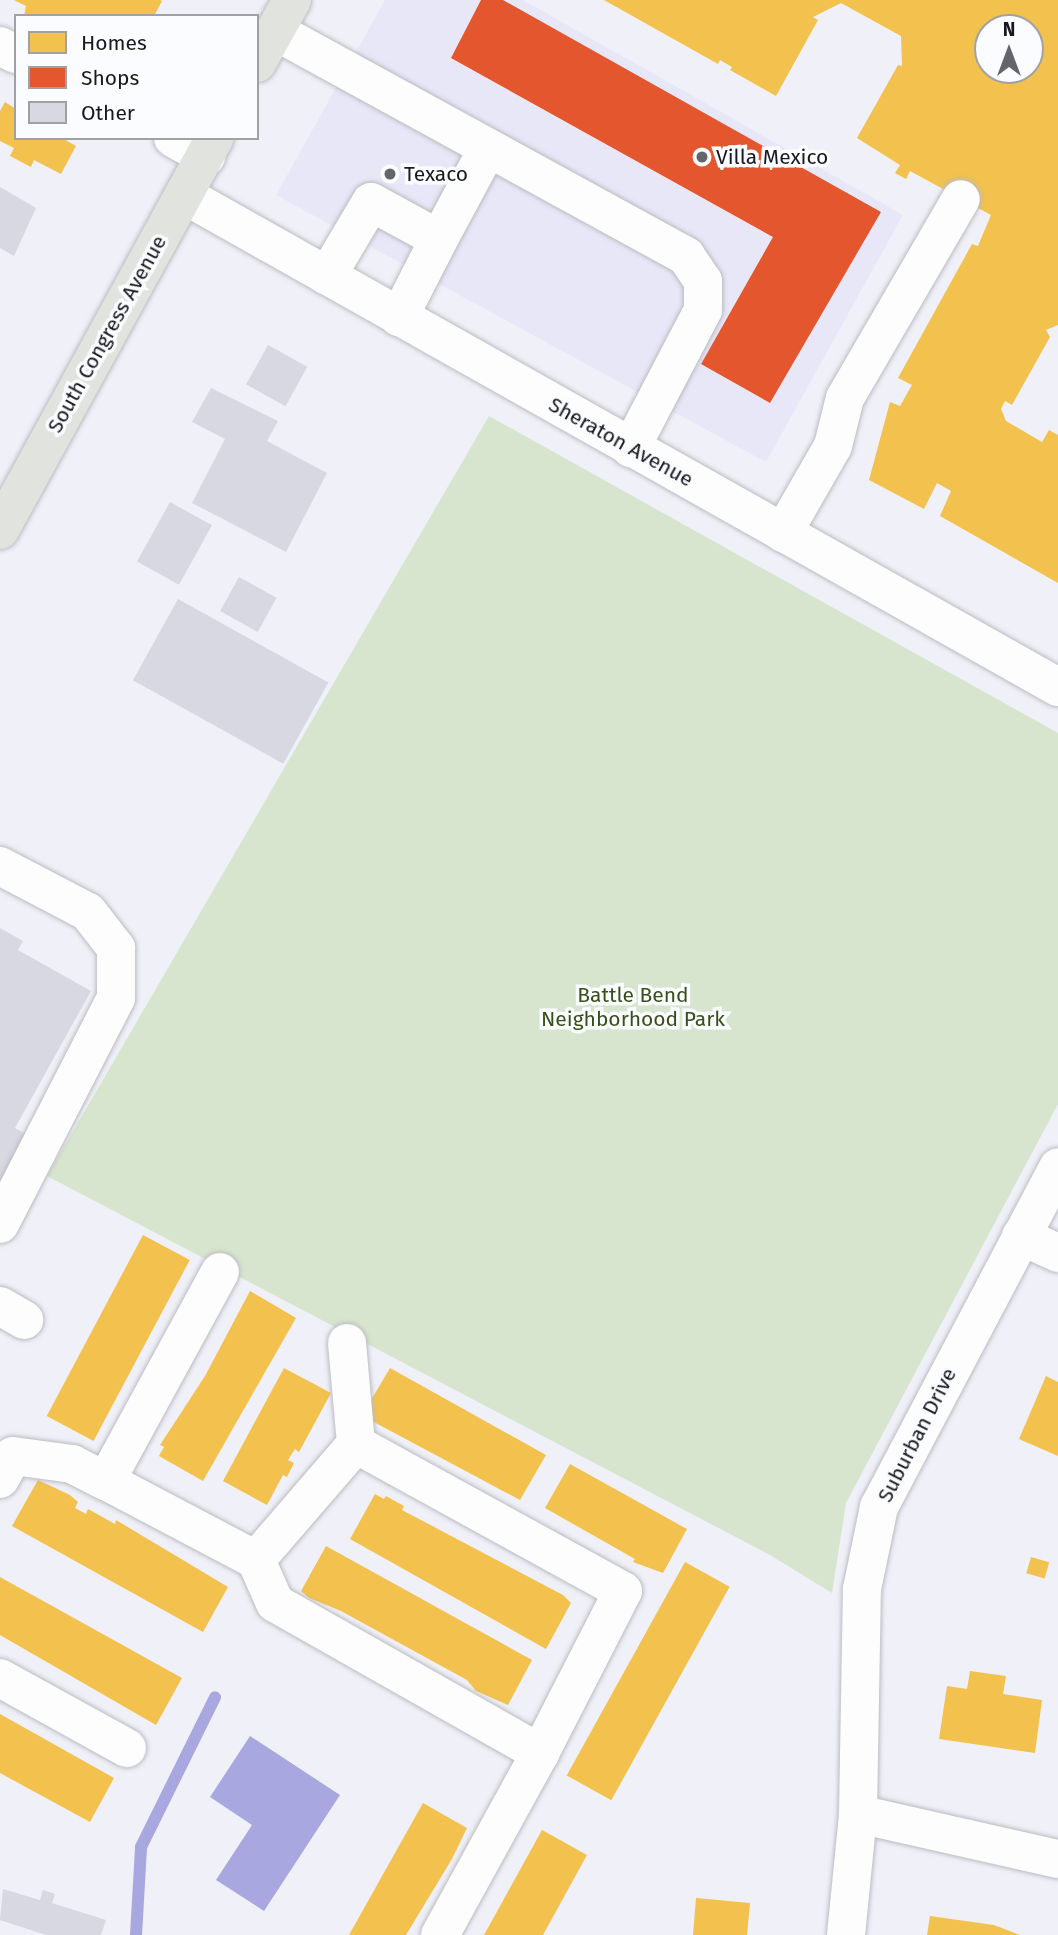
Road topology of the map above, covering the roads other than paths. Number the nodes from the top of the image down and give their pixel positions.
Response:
1 (275, 31) edge
2 (198, 144) edge
3 (488, 148) junction
4 (184, 195) junction
5 (961, 199) dead end
6 (439, 239) junction
7 (327, 276) junction
8 (399, 317) junction
9 (631, 448) junction
10 (0, 530) edge
11 (783, 533) junction
12 (1058, 687) edge
13 (0, 866) edge
14 (1058, 1167) edge
15 (0, 1224) edge
16 (1021, 1236) junction
17 (1058, 1252) edge
18 (220, 1272) dead end
19 (347, 1343) dead end
20 (356, 1444) junction
21 (0, 1479) edge
22 (106, 1481) junction
23 (256, 1560) junction
24 (0, 1678) edge
25 (127, 1748) dead end
26 (540, 1753) junction
27 (858, 1814) junction
28 (1058, 1859) edge
29 (440, 1935) edge
30 (846, 1935) edge

1 - 3 street
2 - 4 main road, South Congress Avenue
3 - 6 street
3 - 9 street
4 - 7 street, Sheraton Avenue
4 - 10 main road, South Congress Avenue
5 - 11 street
6 - 7 street
6 - 8 street
7 - 8 street, Sheraton Avenue
8 - 9 street, Sheraton Avenue
9 - 11 street, Sheraton Avenue
11 - 12 street, Sheraton Avenue
13 - 15 street
14 - 16 street, Suburban Drive
16 - 17 street
16 - 27 street, Suburban Drive
18 - 22 street
19 - 20 street
20 - 23 street
20 - 26 street
21 - 22 street
22 - 23 street
23 - 26 street
24 - 25 street
26 - 29 street
27 - 28 street
27 - 30 street, Suburban Drive

